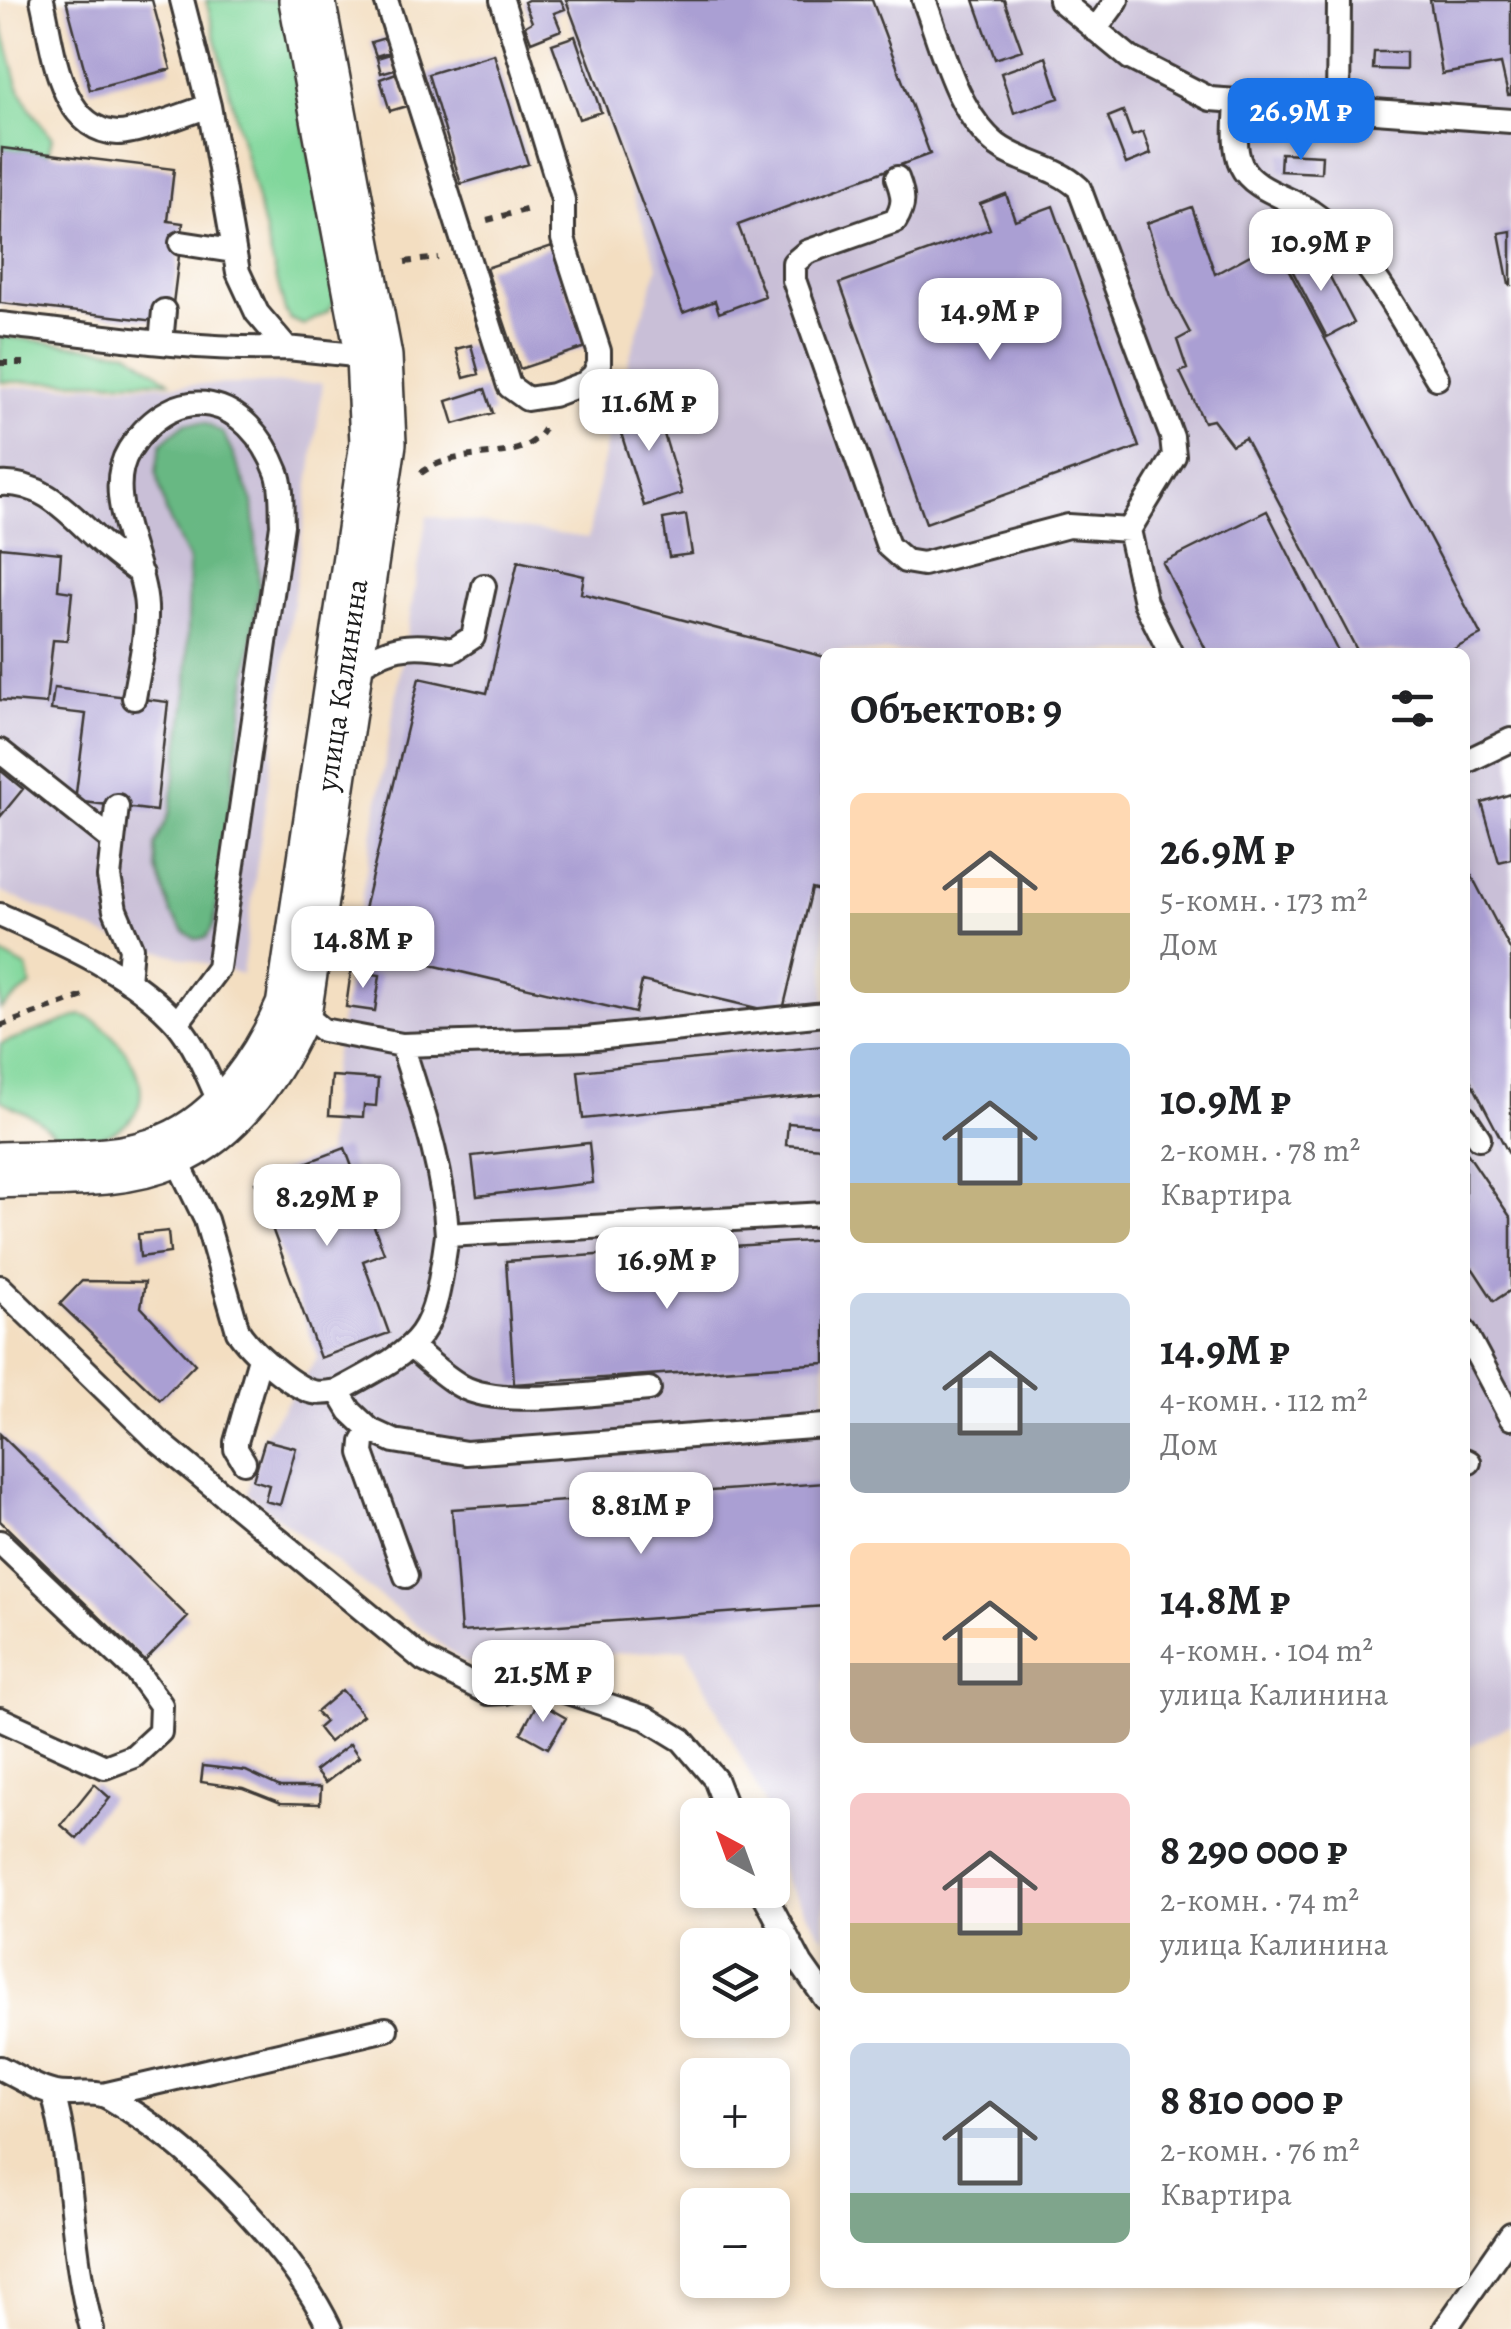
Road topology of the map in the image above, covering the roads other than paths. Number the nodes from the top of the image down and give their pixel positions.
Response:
1 (42, 0) edge
2 (182, 0) edge
3 (307, 0) edge
4 (386, 0) edge
5 (502, 0) edge
6 (924, 0) edge
7 (1060, 0) edge
8 (1118, 0) edge
9 (1339, 0) edge
10 (1095, 30) junction
11 (1237, 104) junction
12 (209, 106) junction
13 (1338, 110) junction
14 (1511, 120) edge
15 (897, 178) dead end
16 (181, 243) dead end
17 (233, 251) junction
18 (164, 312) dead end
19 (0, 324) edge
20 (161, 343) junction
21 (287, 348) junction
22 (374, 357) junction
23 (1437, 378) dead end
24 (0, 484) edge
25 (1129, 530) junction
26 (140, 574) junction
27 (484, 586) dead end
28 (1168, 648) edge
29 (346, 673) junction
30 (134, 698) dead end
31 (1511, 740) edge
32 (0, 751) edge
33 (1470, 760) edge
34 (117, 806) dead end
35 (111, 839) junction
36 (0, 914) edge
37 (128, 981) junction
38 (294, 1007) junction
39 (820, 1015) edge
40 (177, 1024) junction
41 (402, 1045) junction
42 (224, 1112) junction
43 (1470, 1124) edge
44 (1479, 1138) dead end
45 (172, 1150) junction
46 (0, 1170) edge
47 (820, 1214) edge
48 (447, 1236) junction
49 (0, 1287) edge
50 (1470, 1341) edge
51 (412, 1346) junction
52 (260, 1358) junction
53 (649, 1389) dead end
54 (338, 1391) junction
55 (1511, 1418) edge
56 (820, 1426) edge
57 (370, 1430) junction
58 (244, 1462) dead end
59 (0, 1542) edge
60 (406, 1576) dead end
61 (0, 1718) edge
62 (722, 1798) edge
63 (771, 1908) edge
64 (820, 1991) edge
65 (386, 2028) dead end
66 (0, 2068) edge
67 (53, 2093) junction
68 (103, 2095) junction
69 (1511, 2234) edge
70 (92, 2329) edge
71 (330, 2329) edge
72 (1444, 2329) edge

1 - 12 lane
2 - 12 lane
3 - 22 main road, улица Калинина
4 - 5 lane
6 - 25 lane
7 - 10 lane
8 - 10 lane
9 - 13 lane
10 - 11 lane
11 - 13 lane
11 - 23 lane
12 - 17 lane
13 - 14 lane
15 - 25 lane
16 - 17 lane
17 - 21 lane
18 - 20 lane
19 - 20 lane
20 - 21 lane
21 - 22 lane
22 - 29 main road, улица Калинина
24 - 26 lane
25 - 28 lane
26 - 30 lane
26 - 40 lane
27 - 29 lane
29 - 38 main road, улица Калинина
31 - 33 lane
32 - 35 lane
34 - 35 lane
35 - 37 lane
36 - 37 lane
37 - 40 lane
38 - 41 lane
38 - 42 main road, улица Калинина
39 - 41 lane
40 - 42 lane
41 - 48 lane
42 - 45 main road, улица Калинина
43 - 44 lane
45 - 46 main road, улица Калинина
45 - 52 lane
47 - 48 lane
48 - 51 lane
49 - 62 lane
50 - 55 lane
51 - 53 lane
51 - 54 lane
52 - 54 lane
52 - 58 lane
54 - 57 lane
56 - 57 lane
57 - 60 lane
59 - 61 lane
63 - 64 lane
65 - 68 lane
66 - 67 lane
67 - 68 lane
67 - 70 lane
68 - 71 lane
69 - 72 lane

